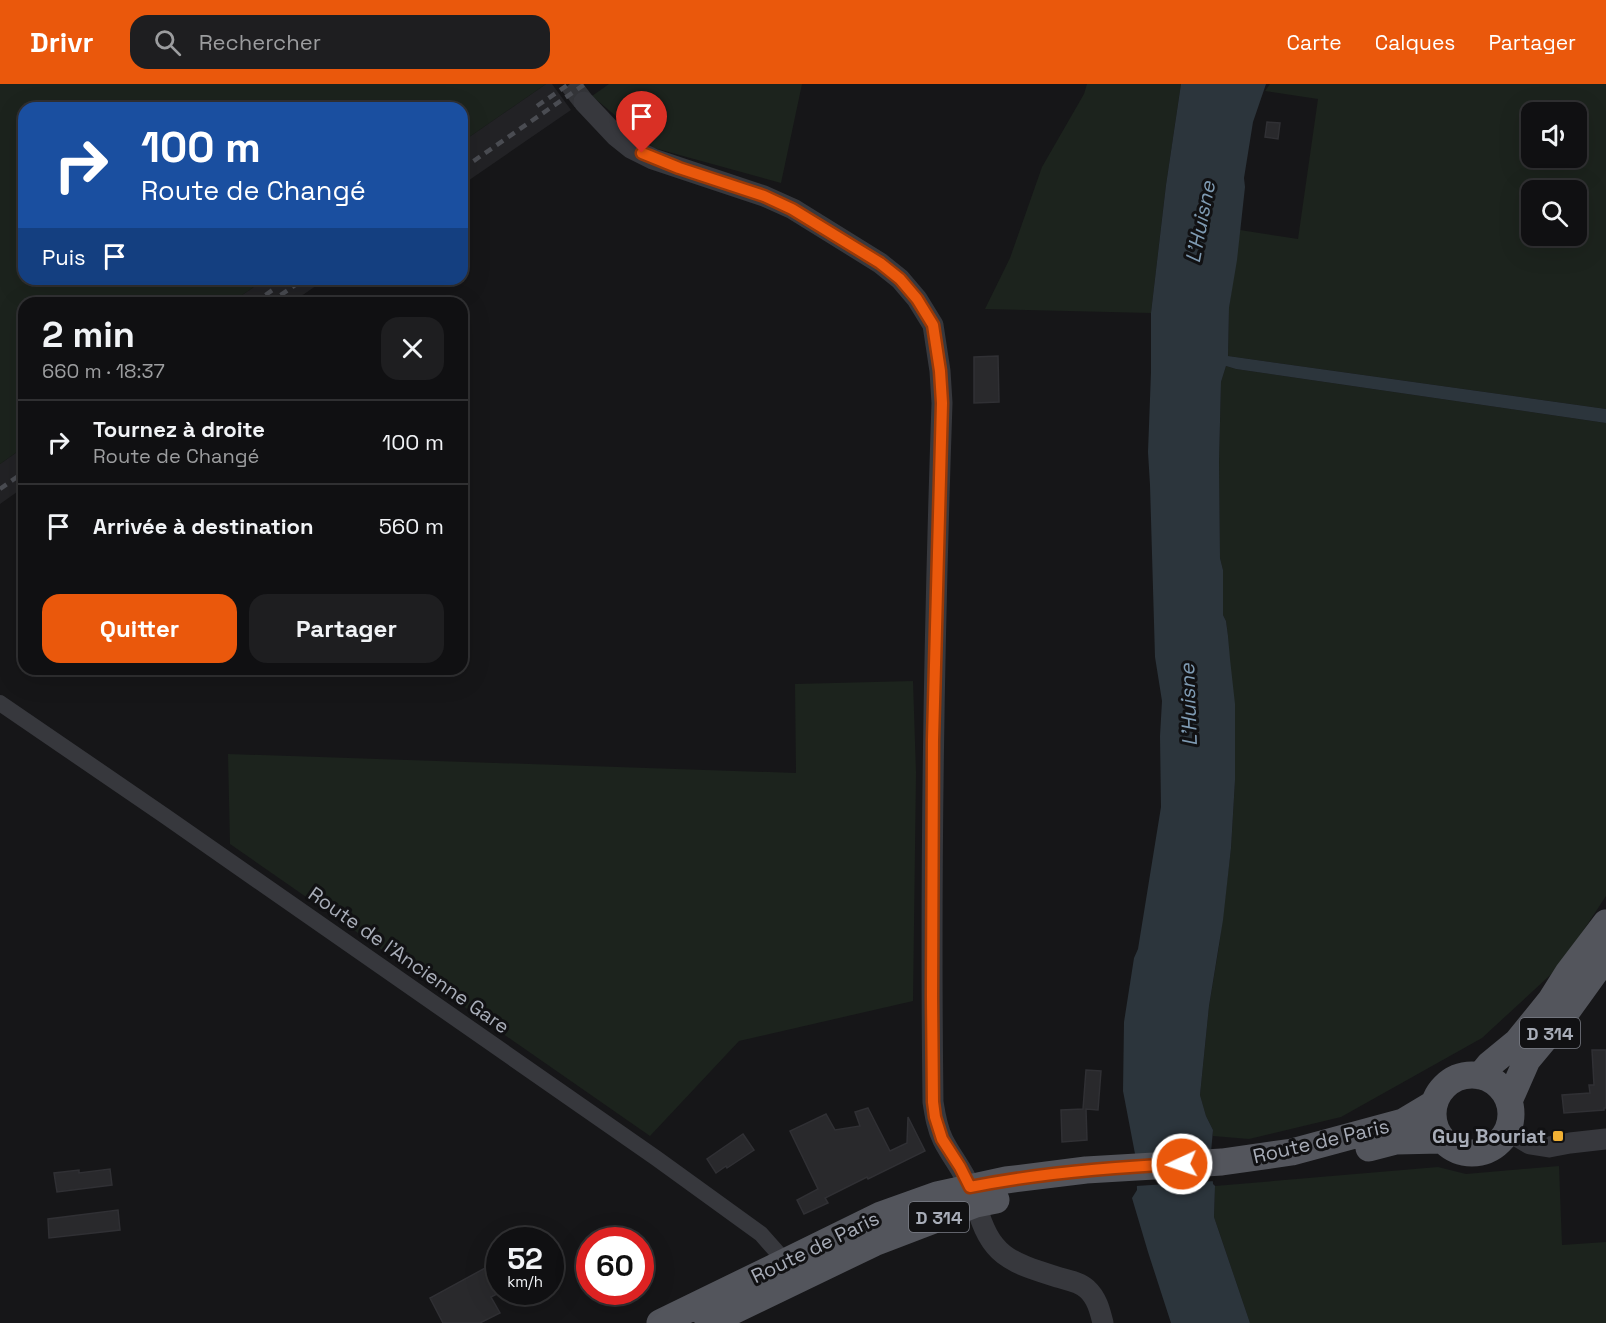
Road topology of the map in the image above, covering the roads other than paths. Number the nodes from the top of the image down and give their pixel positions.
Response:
1 (584, 102) tunnel mouth
2 (0, 703) edge
3 (1606, 923) edge
4 (1606, 957) edge
5 (1480, 1076) junction
6 (1509, 1101) junction
7 (1433, 1104) junction
8 (1506, 1133) junction
9 (1606, 1139) edge
10 (1442, 1140) junction
11 (1222, 1168) junction
12 (973, 1196) junction
13 (785, 1261) junction
14 (660, 1323) edge
15 (708, 1323) edge
16 (1103, 1323) edge

1 - 12 street
2 - 13 street, Route de l'Ancienne Gare
3 - 5 main road, D 314
4 - 6 main road, D 314
5 - 6 main road
5 - 7 main road
6 - 8 main road
7 - 10 main road
7 - 11 main road, Route de Paris / D 314
8 - 9 street
8 - 10 main road
10 - 11 main road, Route de Paris / D 314
11 - 12 main road, Route de Paris / D 314
12 - 13 main road, Route de Paris / D 314
12 - 15 main road, Route de Paris / D 314
12 - 16 street
13 - 14 main road, Route de Paris / D 314

